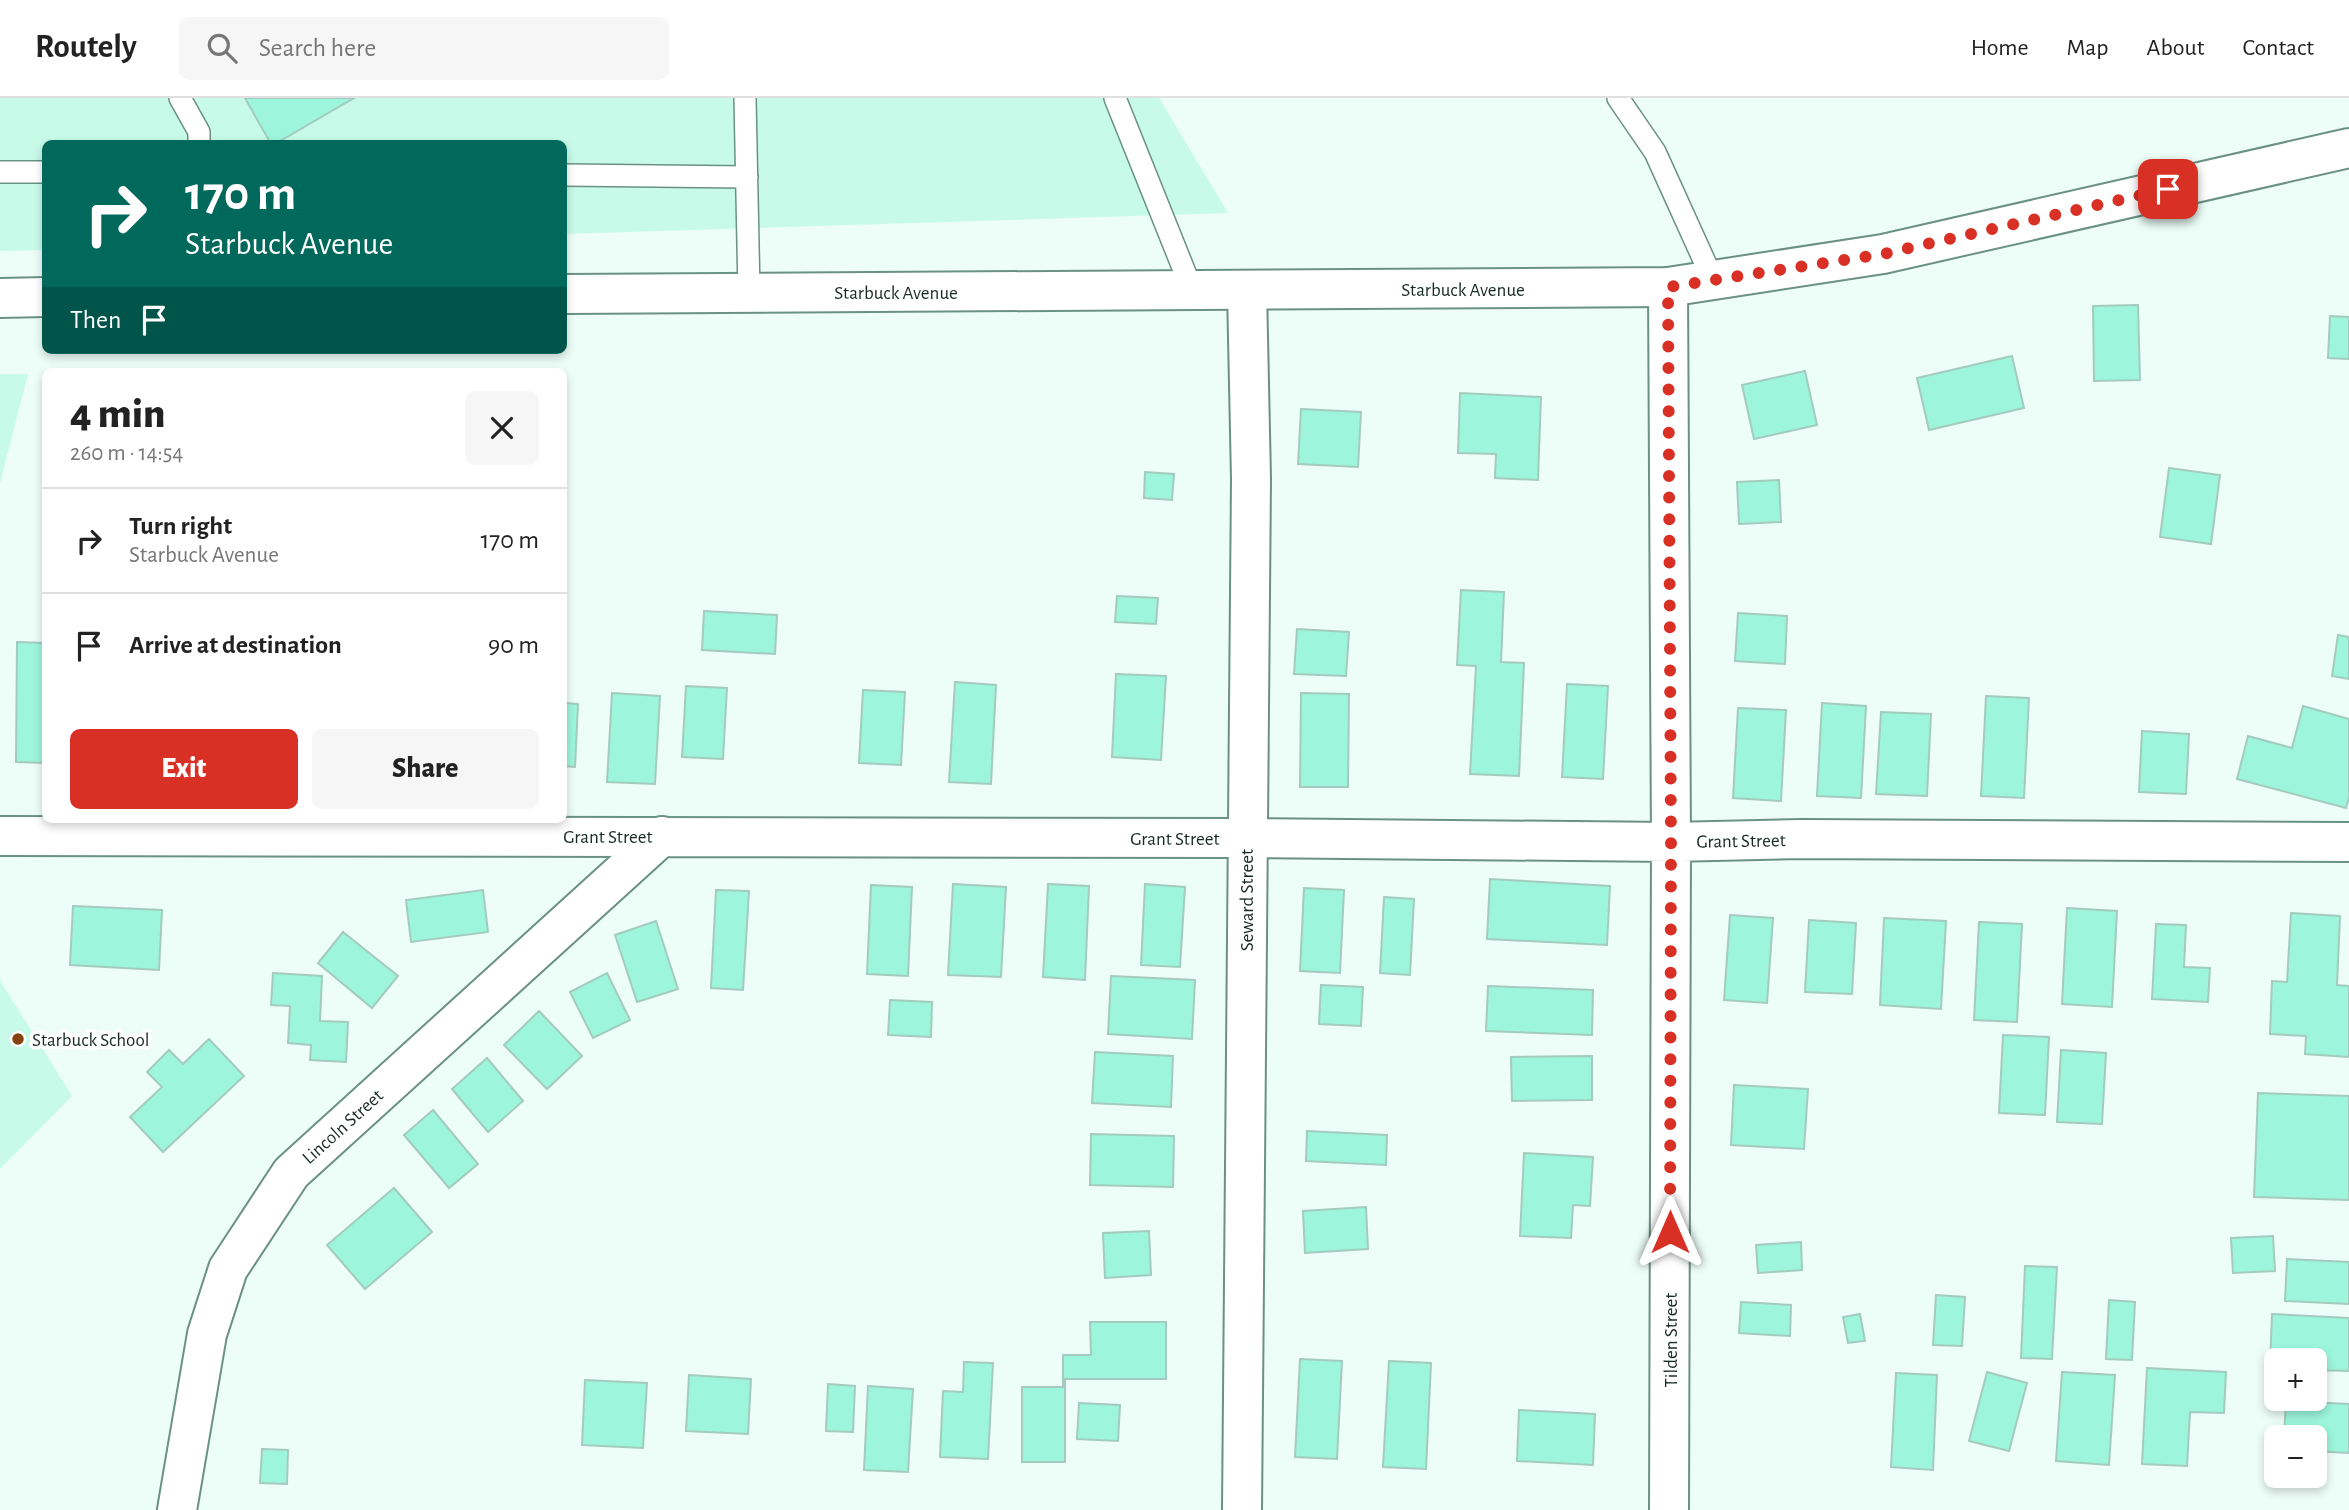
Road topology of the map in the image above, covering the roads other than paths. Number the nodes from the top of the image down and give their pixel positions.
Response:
1 (180, 98) edge
2 (745, 98) edge
3 (1115, 98) edge
4 (1618, 98) edge
5 (199, 140) edge
6 (2349, 148) edge
7 (0, 172) edge
8 (42, 172) edge
9 (567, 176) edge
10 (747, 177) junction
11 (1713, 280) junction
12 (1668, 287) junction
13 (1192, 290) junction
14 (1247, 290) junction
15 (749, 293) junction
16 (567, 294) edge
17 (42, 297) edge
18 (0, 298) edge
19 (0, 836) edge
20 (662, 836) junction
21 (1247, 838) junction
22 (1671, 842) junction
23 (2349, 842) edge
24 (177, 1510) edge
25 (1242, 1510) edge
26 (1669, 1510) edge

1 - 5 lane
2 - 10 lane
3 - 13 lane
4 - 11 lane
6 - 11 street, Starbuck Avenue
7 - 8 lane
9 - 10 lane
10 - 15 lane
11 - 12 street, Starbuck Avenue
12 - 14 street, Starbuck Avenue
12 - 22 street, Tilden Street
13 - 14 street, Starbuck Avenue
13 - 15 street, Starbuck Avenue
14 - 21 street, Seward Street
15 - 16 street, Starbuck Avenue
17 - 18 street
19 - 20 street, Grant Street
20 - 21 street, Grant Street
20 - 24 street, Lincoln Street
21 - 22 street, Grant Street
21 - 25 street, Seward Street
22 - 23 street, Grant Street
22 - 26 street, Tilden Street

